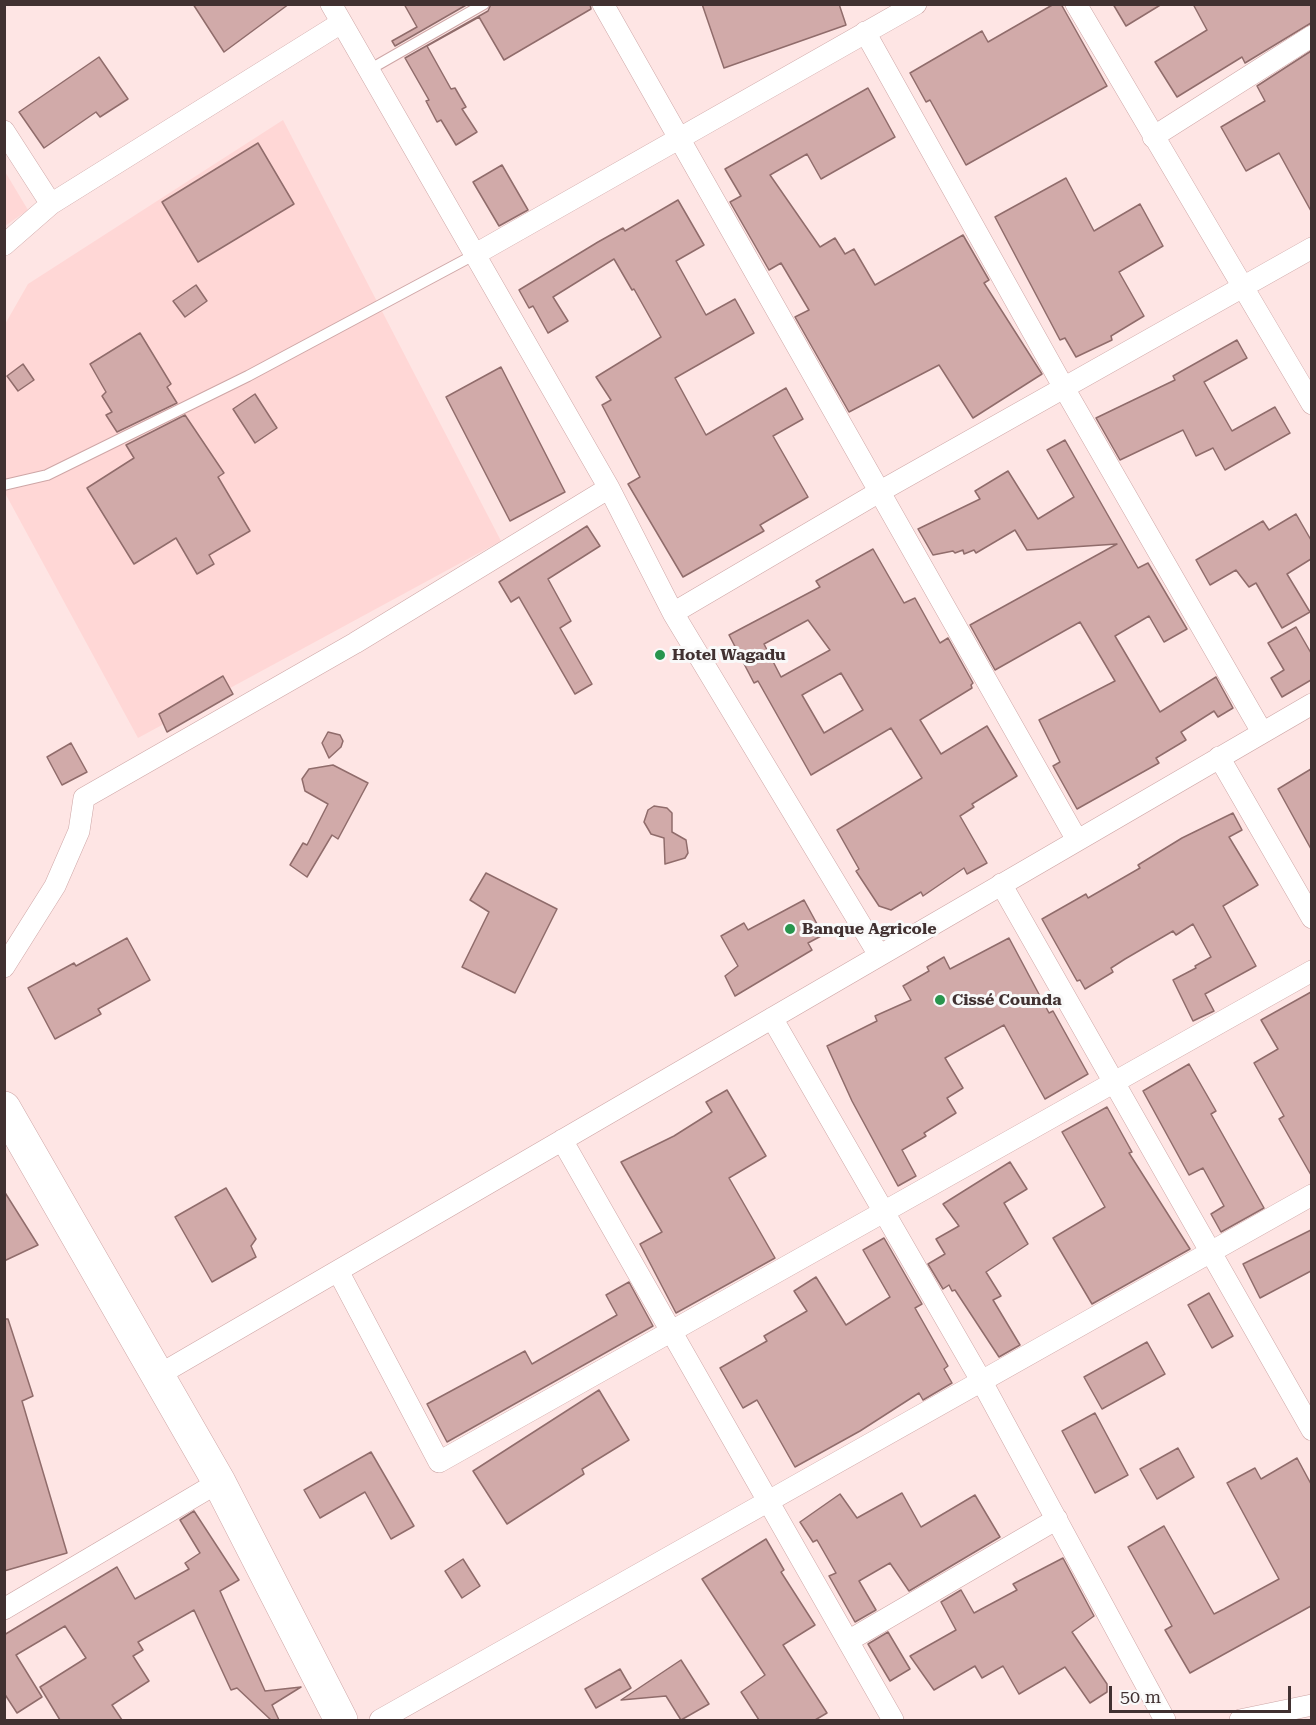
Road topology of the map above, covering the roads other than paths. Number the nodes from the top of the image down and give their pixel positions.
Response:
1 (331, 4) edge
2 (484, 4) edge
3 (603, 4) edge
4 (916, 4) edge
5 (1076, 4) edge
6 (341, 23) junction
7 (866, 32) junction
8 (1311, 36) edge
9 (367, 71) junction
10 (4, 131) edge
11 (678, 137) junction
12 (1153, 137) junction
13 (51, 204) junction
14 (4, 245) edge
15 (1311, 248) edge
16 (474, 255) junction
17 (1240, 287) junction
18 (1064, 388) junction
19 (1311, 404) edge
20 (4, 485) edge
21 (609, 488) junction
22 (879, 492) junction
23 (673, 612) junction
24 (1311, 704) edge
25 (1262, 732) junction
26 (1220, 757) junction
27 (1077, 840) junction
28 (1001, 884) junction
29 (1311, 918) edge
30 (879, 955) junction
31 (4, 967) edge
32 (1311, 971) edge
33 (772, 1018) junction
34 (1114, 1083) junction
35 (4, 1108) edge
36 (562, 1140) junction
37 (1311, 1195) edge
38 (886, 1211) junction
39 (1210, 1252) junction
40 (338, 1271) junction
41 (670, 1332) junction
42 (158, 1376) junction
43 (982, 1382) junction
44 (1310, 1422) edge
45 (219, 1482) junction
46 (767, 1504) junction
47 (1057, 1519) junction
48 (4, 1609) edge
49 (848, 1641) junction
50 (1311, 1705) edge
51 (340, 1720) edge
52 (380, 1720) edge
53 (893, 1720) edge
54 (1165, 1720) edge
55 (1240, 1720) edge

1 - 6 street
2 - 9 lane
3 - 11 street
4 - 7 street
5 - 12 street
6 - 9 street
6 - 13 street
7 - 11 street
7 - 18 street
8 - 12 street
9 - 16 street
10 - 13 street
11 - 16 street
11 - 22 street
12 - 17 street
13 - 14 street
15 - 17 street
16 - 20 lane
16 - 21 street
17 - 18 street
17 - 19 street
18 - 22 street
18 - 25 street
21 - 23 street
21 - 31 street
22 - 23 street
22 - 27 street
23 - 30 street
24 - 25 street
25 - 26 street
26 - 27 street
26 - 29 street
27 - 28 street
28 - 30 street
28 - 34 street
30 - 33 street
32 - 34 street
33 - 36 street
33 - 38 street
34 - 38 street
34 - 39 street
35 - 42 main road
36 - 40 street
36 - 41 street
37 - 39 street
38 - 41 street
38 - 43 street
39 - 43 street
39 - 44 street
40 - 41 street
40 - 42 street
41 - 46 street
42 - 45 main road
43 - 46 street
43 - 47 street
45 - 48 street
45 - 51 main road
46 - 49 street
46 - 52 street
47 - 49 street
47 - 54 street
49 - 53 street
50 - 55 street

